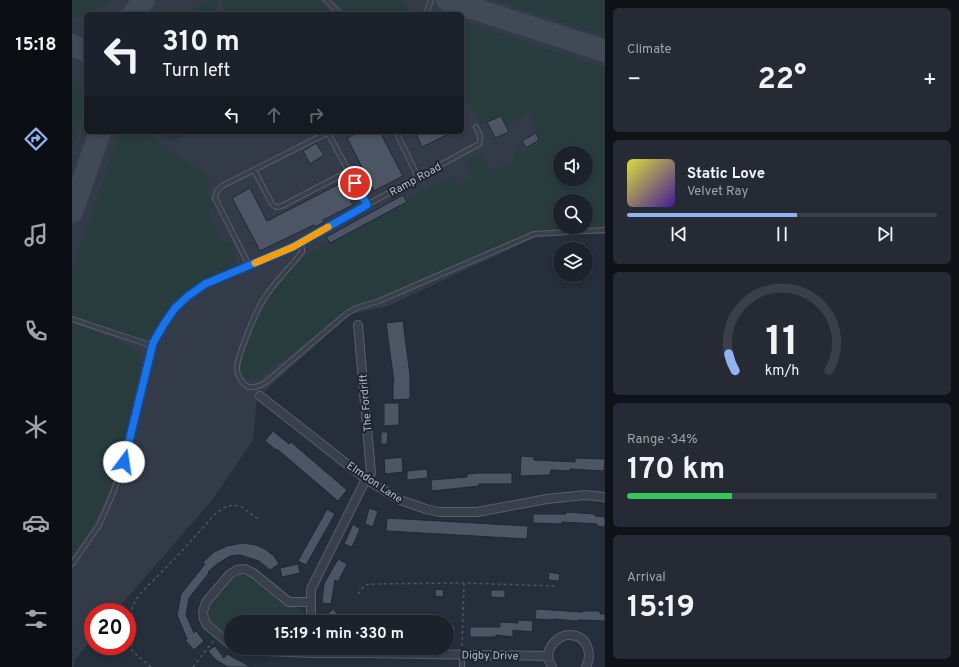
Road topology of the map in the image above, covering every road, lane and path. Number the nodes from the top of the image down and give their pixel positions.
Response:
1 (326, 0) edge
2 (431, 0) edge
3 (338, 12) edge
4 (427, 12) edge
5 (476, 127) dead end
6 (324, 134) edge
7 (329, 134) edge
8 (397, 134) edge
9 (254, 170) junction
10 (348, 171) junction
11 (418, 177) junction
12 (367, 205) junction
13 (605, 230) edge
14 (301, 243) junction
15 (249, 265) junction
16 (72, 319) edge
17 (358, 325) dead end
18 (153, 346) junction
19 (260, 396) dead end
20 (366, 479) junction
21 (605, 497) edge
22 (258, 519) dead end
23 (72, 564) edge
24 (464, 583) junction
25 (555, 586) dead end
26 (358, 594) dead end
27 (311, 602) junction
28 (311, 615) edge
29 (219, 635) junction
30 (224, 639) edge
31 (454, 654) edge
32 (462, 654) junction
33 (548, 656) junction
34 (151, 667) edge
35 (193, 667) edge
36 (462, 667) edge
37 (552, 667) edge
38 (586, 667) edge

1 - 3 lane
2 - 4 lane
5 - 11 lane, Ramp Road
6 - 9 lane
7 - 10 lane
8 - 11 lane
9 - 10 lane
9 - 15 lane
10 - 12 lane
11 - 12 lane, Ramp Road
12 - 14 lane, Ramp Road
13 - 14 lane
14 - 15 lane, Ramp Road
15 - 18 lane, Ramp Road
16 - 18 lane
17 - 20 street, The Fordrift
18 - 23 lane, Ramp Road
19 - 20 street, Elmdon Lane
20 - 21 street, Elmdon Lane
20 - 27 street
22 - 34 path
24 - 25 path
24 - 26 path
24 - 32 path
27 - 28 street
27 - 29 street
29 - 30 street
29 - 35 path
31 - 32 street, Digby Drive
32 - 33 street, Digby Drive
32 - 36 lane
33 - 37 street
33 - 38 street

